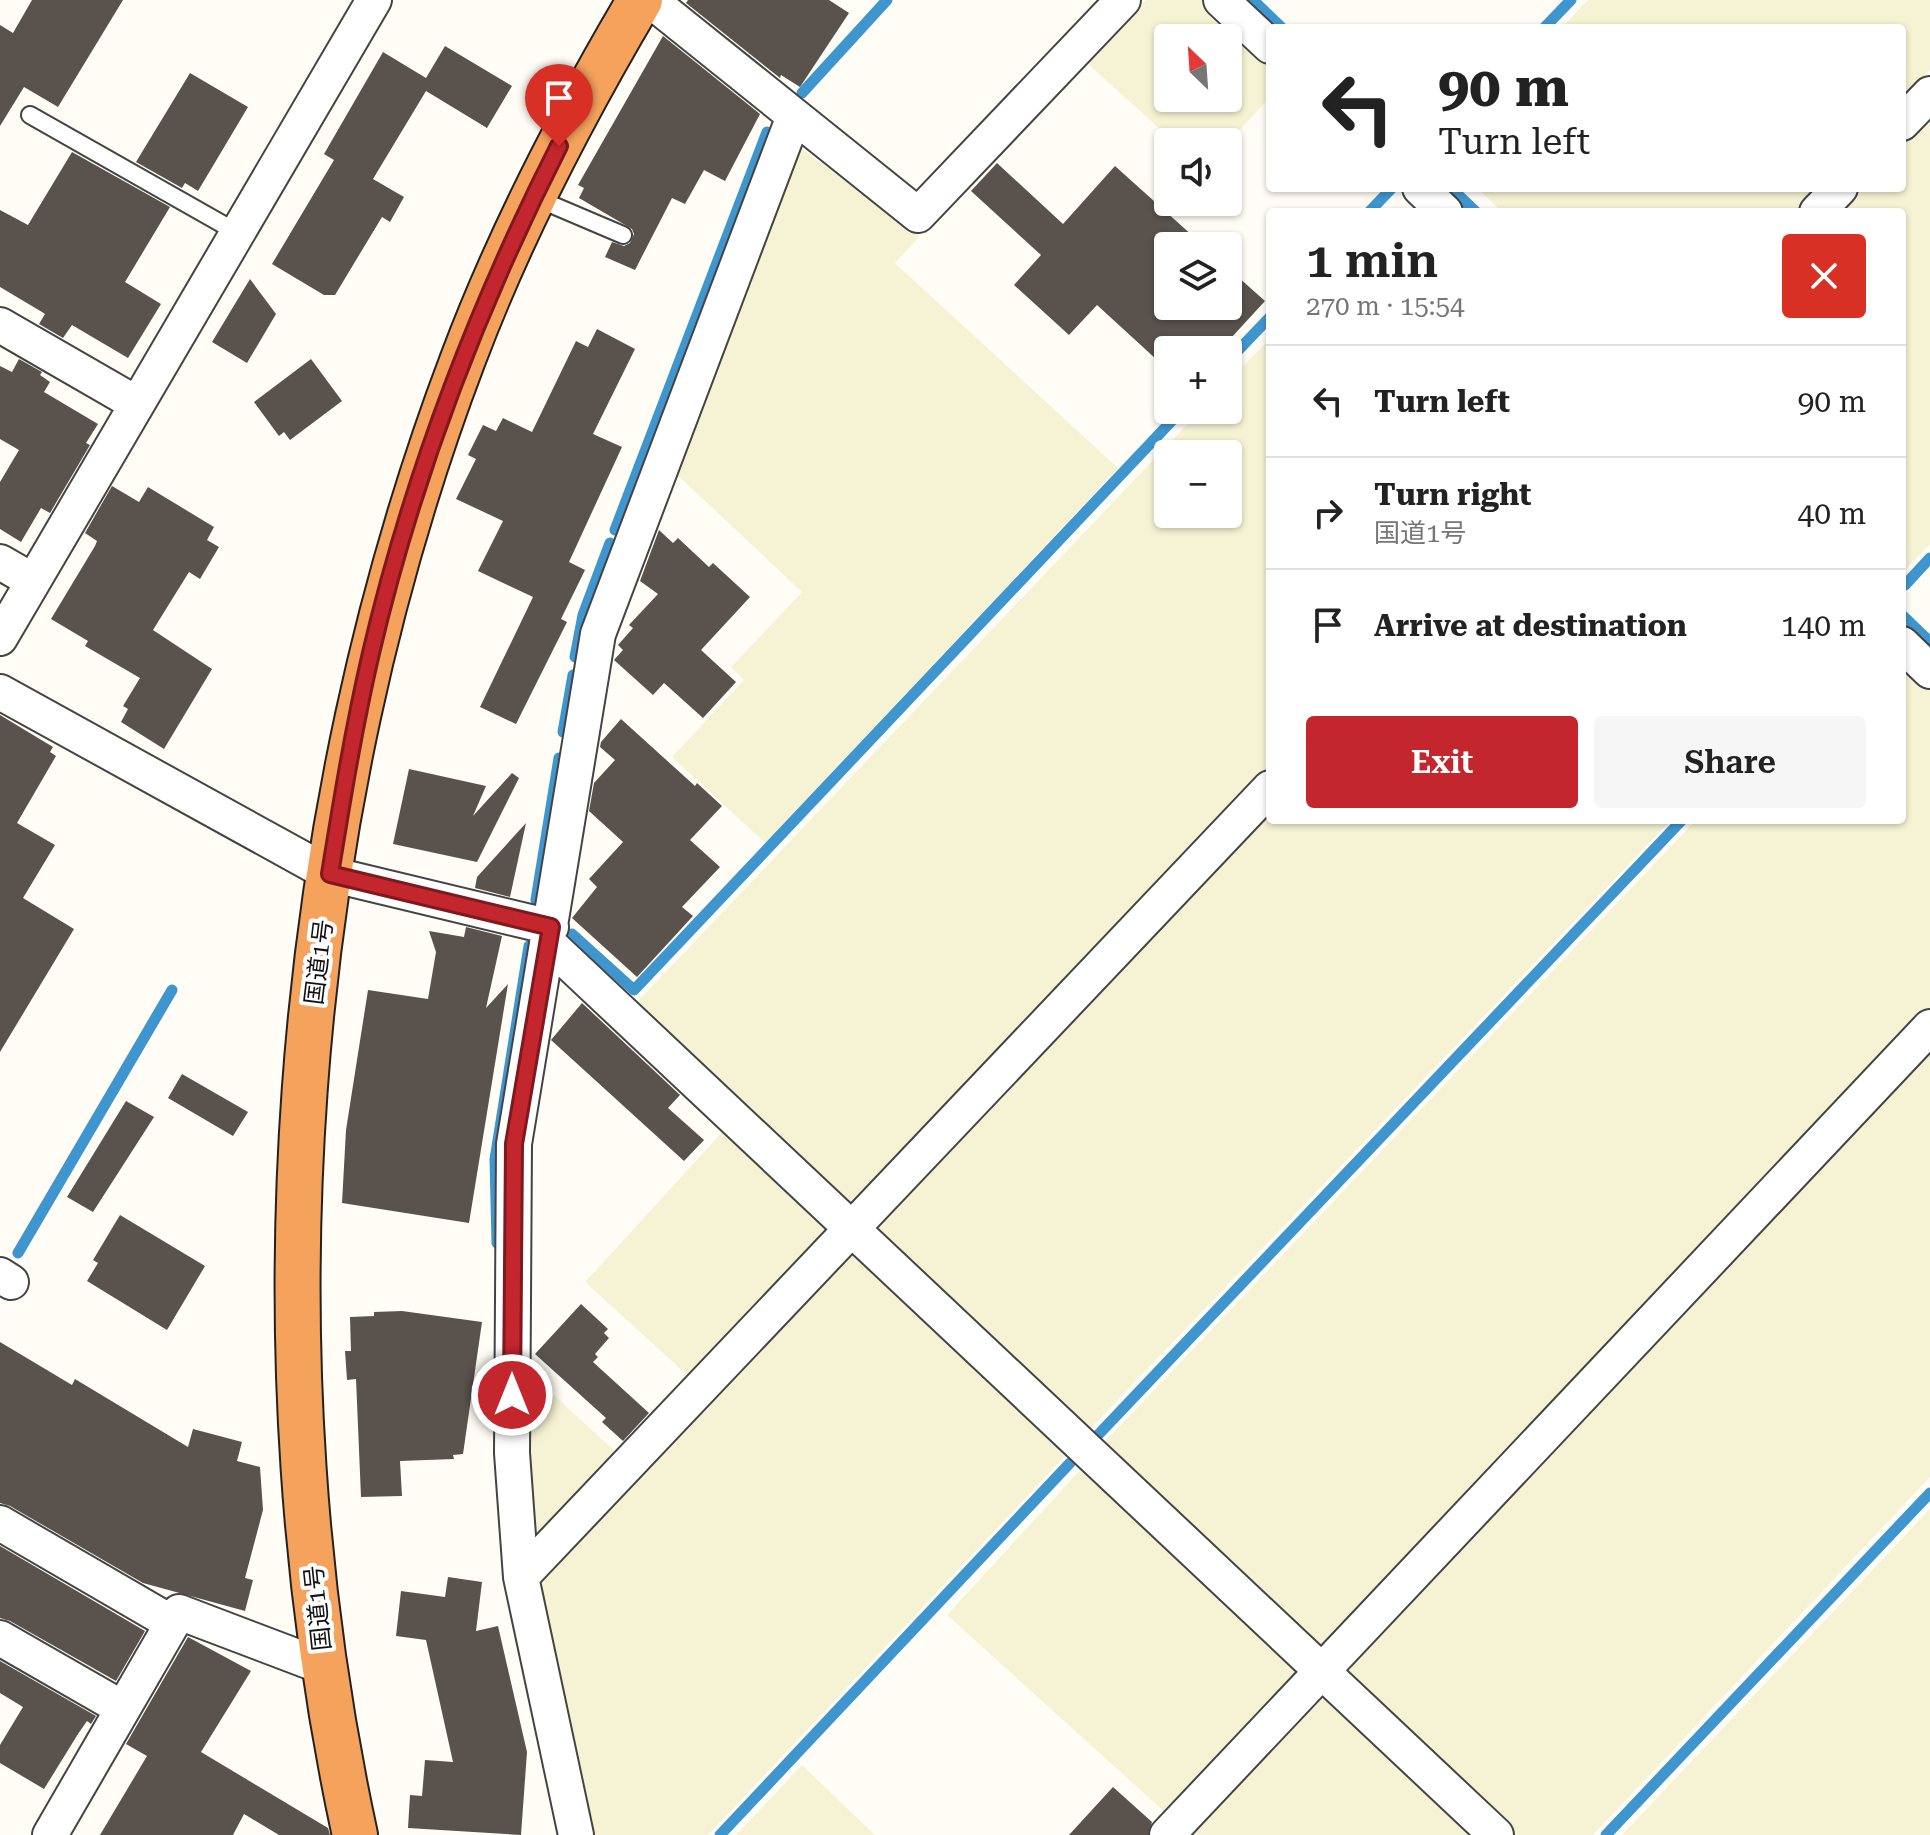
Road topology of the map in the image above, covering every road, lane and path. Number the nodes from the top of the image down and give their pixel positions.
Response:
1 (374, 0) edge
2 (640, 0) edge
3 (650, 0) edge
4 (1123, 0) edge
5 (1221, 0) edge
6 (1266, 42) edge
7 (1930, 94) edge
8 (30, 115) dead end
9 (794, 116) junction
10 (1906, 119) edge
11 (1424, 192) edge
12 (1836, 192) edge
13 (533, 196) junction
14 (1441, 208) edge
15 (1821, 208) edge
16 (238, 233) junction
17 (623, 235) dead end
18 (0, 325) edge
19 (137, 404) junction
20 (0, 562) edge
21 (33, 581) junction
22 (0, 638) edge
23 (1906, 648) edge
24 (1930, 671) edge
25 (0, 692) edge
26 (1266, 792) edge
27 (330, 874) junction
28 (550, 935) junction
29 (1930, 1027) edge
30 (853, 1228) junction
31 (0, 1523) edge
32 (521, 1577) junction
33 (172, 1623) junction
34 (0, 1638) edge
35 (324, 1667) junction
36 (1323, 1672) junction
37 (122, 1708) junction
38 (50, 1835) edge
39 (355, 1835) edge
40 (576, 1835) edge
41 (1167, 1835) edge
42 (1496, 1835) edge

1 - 16 street
2 - 13 highway, 国道1号
3 - 9 street
4 - 9 street
5 - 6 street
7 - 10 street
8 - 16 lane
9 - 28 street
11 - 14 street
12 - 15 street
13 - 17 lane
13 - 27 highway, 国道1号
16 - 19 street
18 - 19 street
19 - 21 street
20 - 21 street
21 - 22 street
23 - 24 street
25 - 27 street
26 - 30 street
27 - 28 street
27 - 35 highway, 国道1号
28 - 30 street
28 - 32 street
29 - 36 street
30 - 32 street
30 - 36 street
31 - 33 street
32 - 40 street
33 - 35 street
33 - 37 street
34 - 37 street
35 - 39 highway, 国道1号
36 - 41 street
36 - 42 street
37 - 38 street

